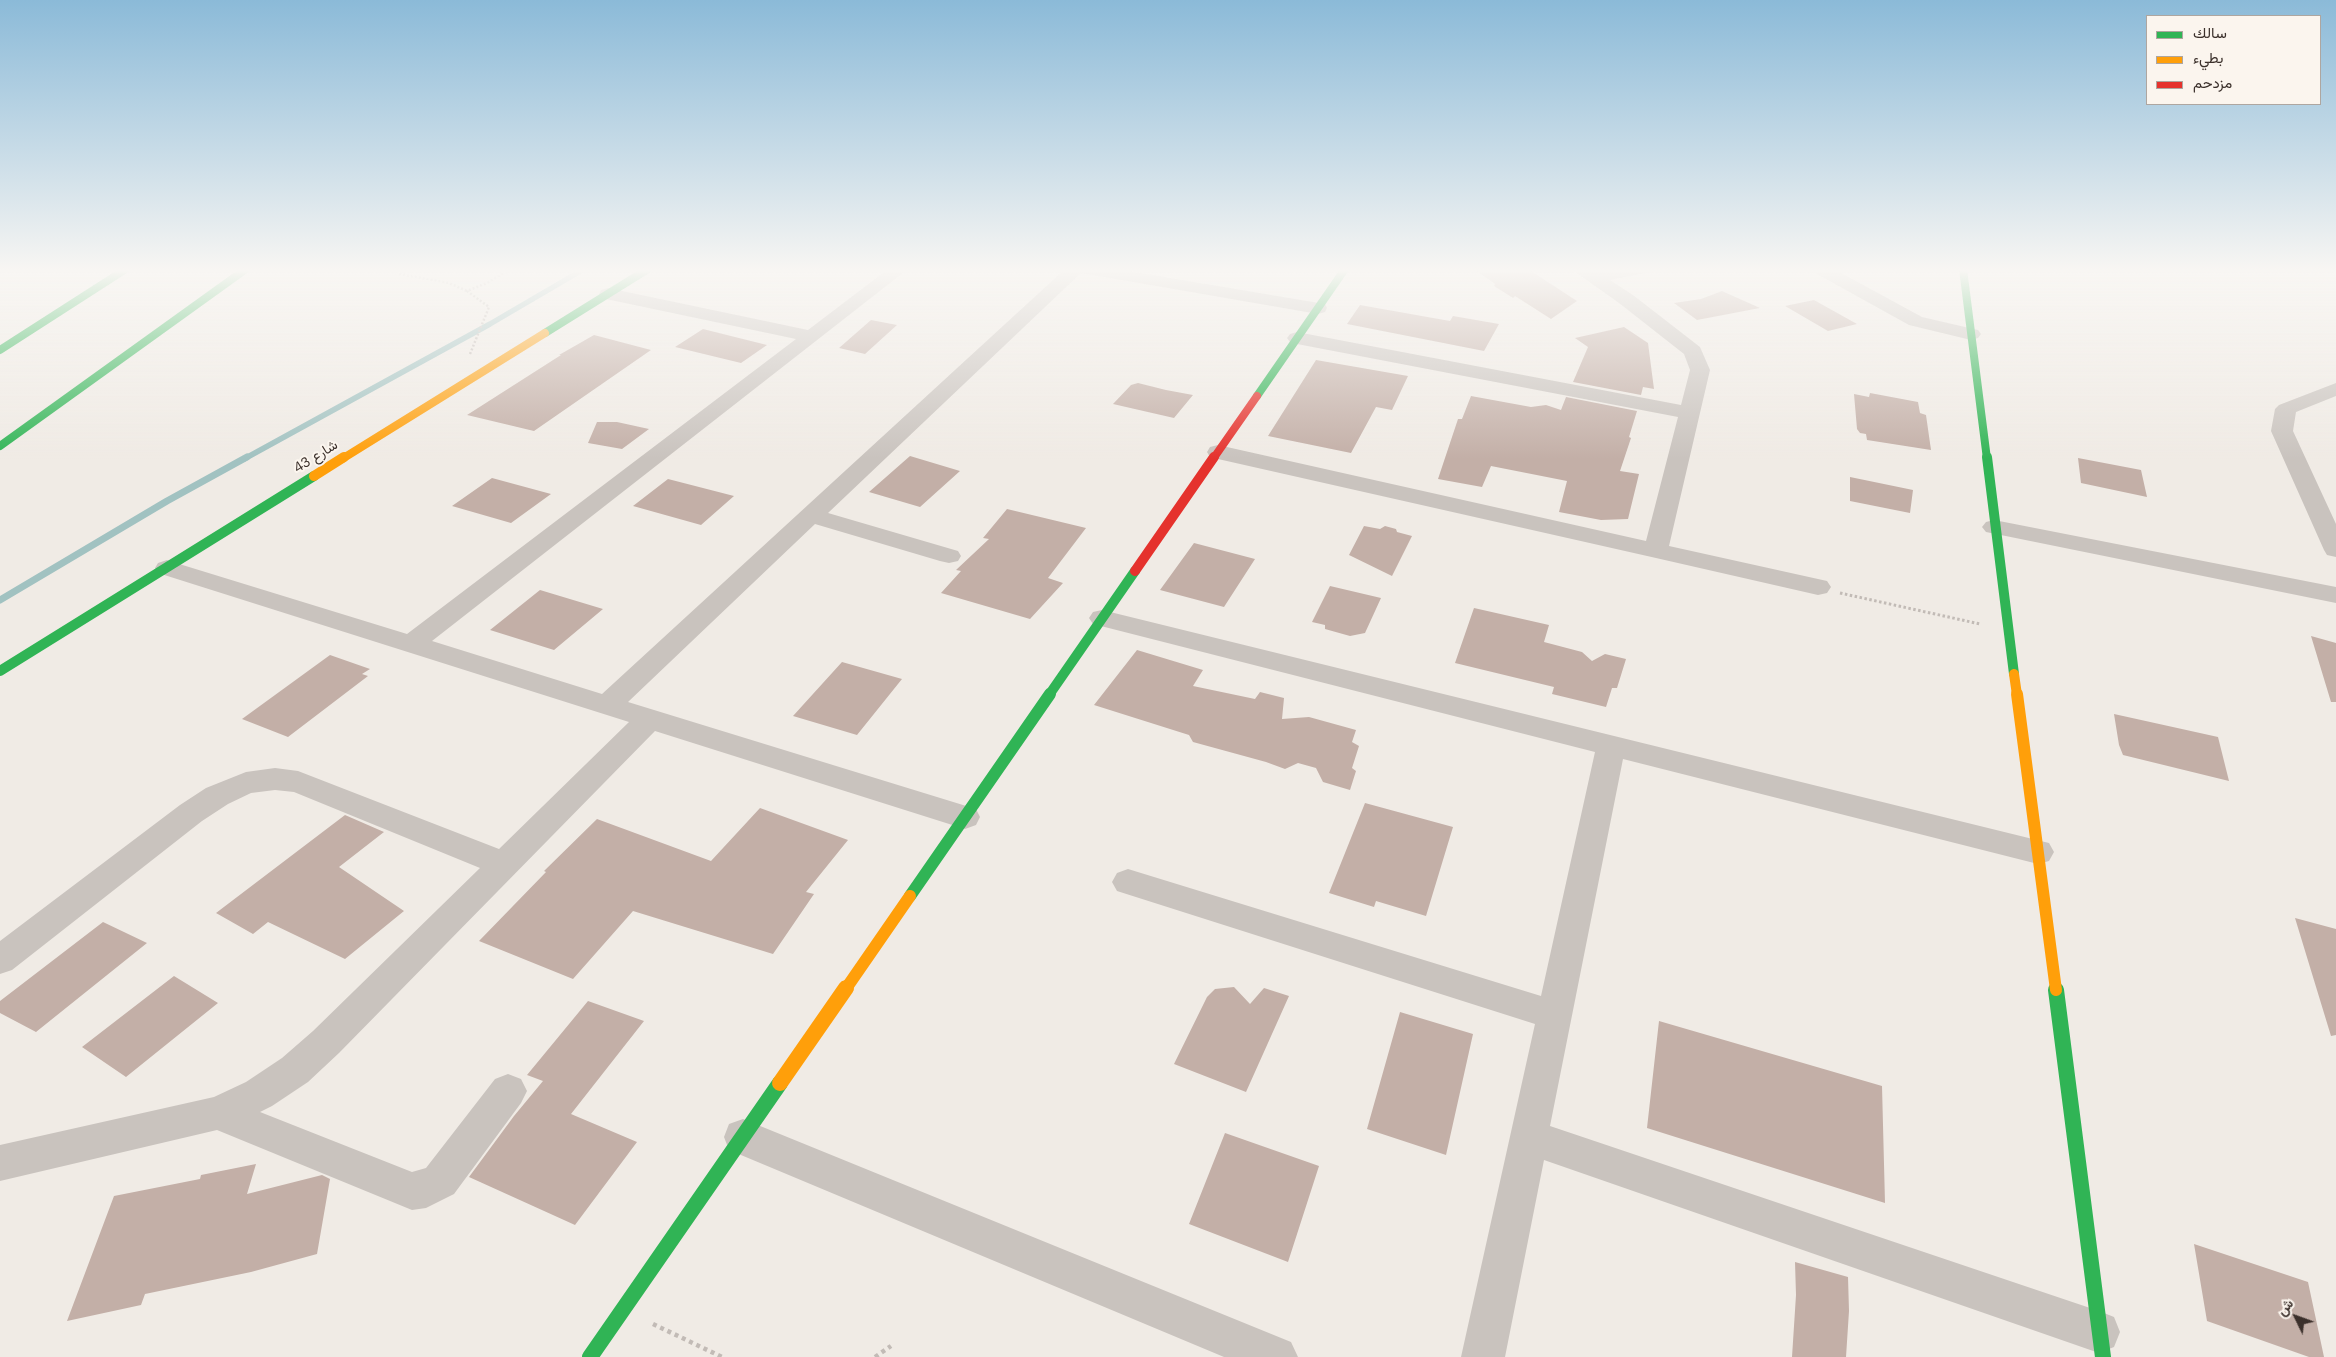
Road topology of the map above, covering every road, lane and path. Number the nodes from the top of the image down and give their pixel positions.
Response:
1 (27, 332) edge
2 (158, 332) edge
3 (479, 332) edge
4 (546, 332) edge
5 (793, 332) edge
6 (816, 332) edge
7 (1007, 332) edge
8 (1301, 332) edge
9 (1669, 332) edge
10 (1964, 332) edge
11 (1971, 334) joint
12 (811, 336) junction
13 (1297, 338) junction
14 (0, 350) edge
15 (461, 385) junction
16 (2336, 389) edge
17 (1690, 413) junction
18 (0, 446) edge
19 (1218, 452) junction
20 (810, 515) junction
21 (1994, 527) junction
22 (2336, 550) edge
23 (1656, 551) junction
24 (949, 556) dead end
25 (167, 568) junction
26 (1818, 588) joint
27 (2336, 595) edge
28 (1102, 618) junction
29 (2008, 630) junction
30 (411, 644) junction
31 (0, 671) edge
32 (607, 705) junction
33 (650, 718) junction
34 (1611, 745) junction
35 (964, 817) junction
36 (2038, 852) junction
37 (505, 865) junction
38 (1128, 882) dead end
39 (0, 960) edge
40 (1554, 1016) junction
41 (508, 1091) dead end
42 (218, 1113) junction
43 (743, 1137) junction
44 (1529, 1137) junction
45 (0, 1163) edge
46 (623, 1310) junction
47 (2101, 1345) edge
48 (891, 1346) dead end
49 (590, 1357) edge
50 (722, 1357) edge
51 (875, 1357) edge
52 (1276, 1357) edge
53 (1483, 1357) edge

1 - 14 street
2 - 18 street
3 - 15 path
4 - 15 street, شارع 43
5 - 12 street
6 - 12 street
7 - 20 street
8 - 13 street
9 - 17 street
10 - 11 street
11 - 21 street
12 - 30 street
13 - 17 street
13 - 19 street
15 - 25 street, شارع 43
16 - 22 street
17 - 23 street
19 - 23 street
19 - 28 street
20 - 24 street
20 - 32 street
21 - 27 street
21 - 29 street
23 - 26 street
25 - 30 street
25 - 31 street, شارع 43
26 - 29 path
28 - 34 street
28 - 35 street
29 - 36 street
30 - 32 street
32 - 33 street
33 - 35 street
33 - 37 street
34 - 36 street
34 - 40 street
35 - 43 street
36 - 47 street
37 - 39 street
37 - 42 street
38 - 40 street
40 - 44 street
41 - 42 street
42 - 45 street
43 - 46 street
43 - 52 street
44 - 47 street
44 - 53 street
46 - 49 street
46 - 50 path
48 - 51 path

